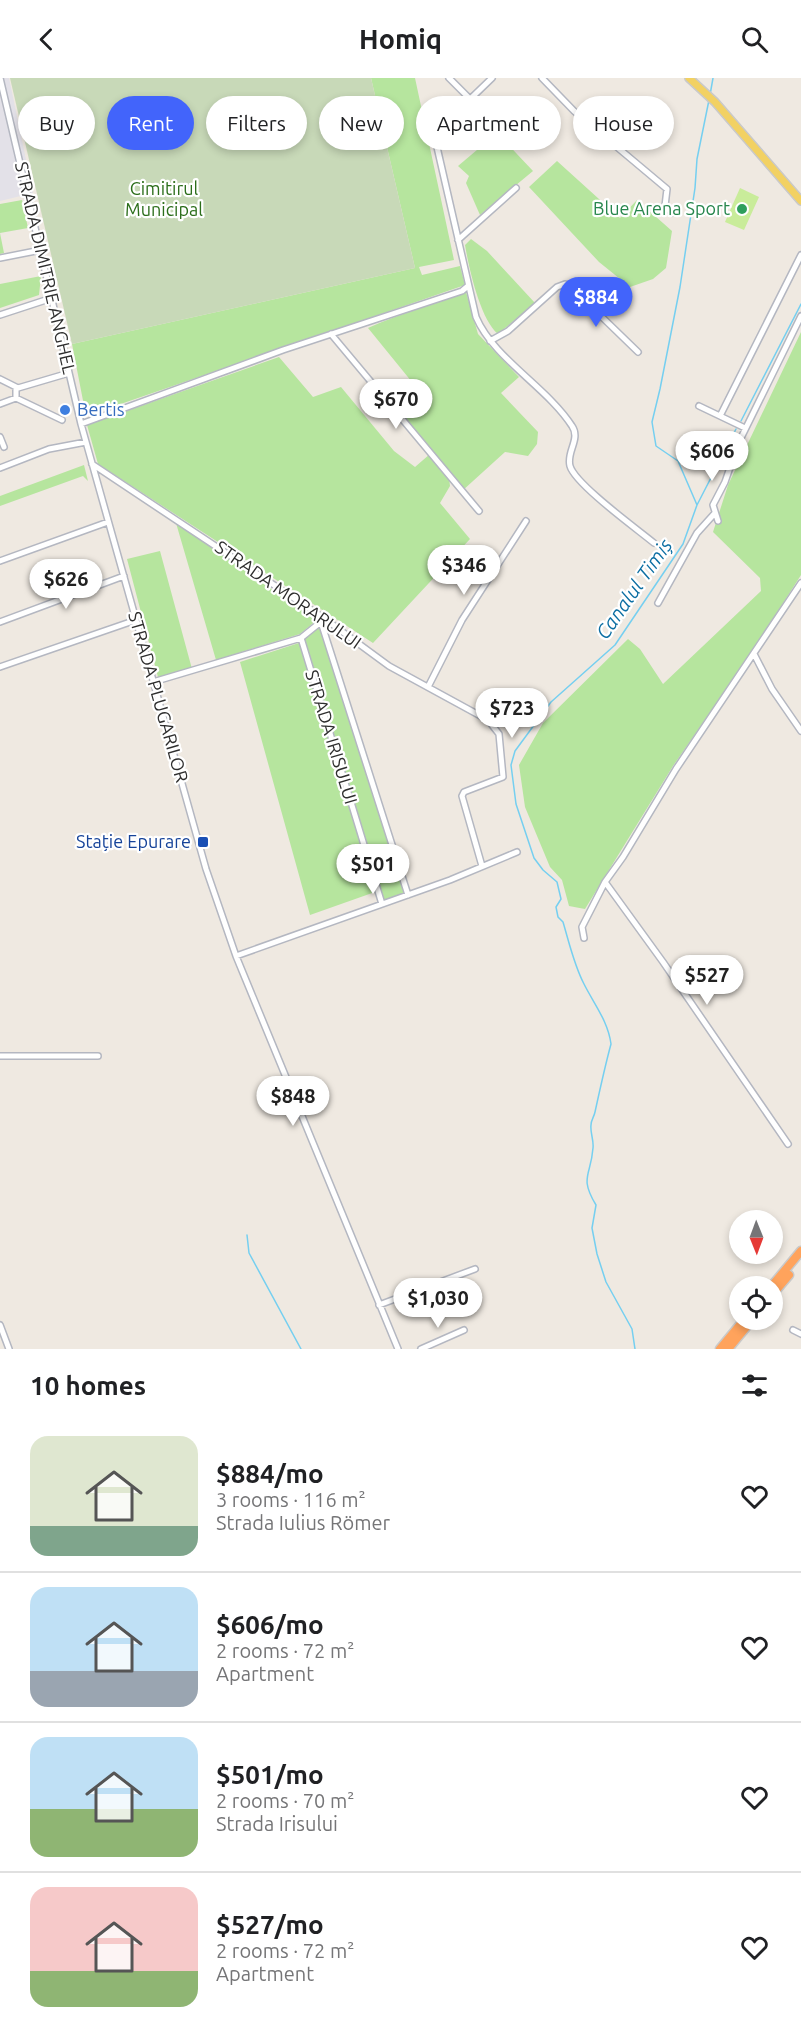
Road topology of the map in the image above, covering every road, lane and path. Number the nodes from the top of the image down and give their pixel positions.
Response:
1 (0, 78) edge
2 (449, 78) edge
3 (492, 78) edge
4 (542, 78) edge
5 (689, 78) edge
6 (467, 96) edge
7 (473, 96) edge
8 (438, 150) edge
9 (516, 188) dead end
10 (801, 201) edge
11 (672, 213) dead end
12 (458, 240) junction
13 (41, 250) junction
14 (801, 255) edge
15 (0, 258) edge
16 (468, 286) junction
17 (52, 298) junction
18 (0, 315) edge
19 (801, 316) edge
20 (331, 334) junction
21 (490, 341) junction
22 (638, 352) dead end
23 (69, 373) junction
24 (0, 379) edge
25 (16, 388) junction
26 (16, 398) junction
27 (0, 404) edge
28 (699, 406) dead end
29 (720, 416) junction
30 (62, 420) dead end
31 (81, 424) junction
32 (745, 428) junction
33 (0, 437) edge
34 (86, 442) junction
35 (4, 447) dead end
36 (92, 464) junction
37 (0, 468) edge
38 (479, 511) dead end
39 (715, 513) junction
40 (526, 521) dead end
41 (718, 521) dead end
42 (108, 522) junction
43 (654, 543) dead end
44 (0, 561) edge
45 (124, 576) junction
46 (801, 583) edge
47 (658, 603) dead end
48 (136, 620) junction
49 (323, 620) junction
50 (0, 622) edge
51 (301, 638) junction
52 (754, 654) junction
53 (0, 668) edge
54 (153, 682) junction
55 (428, 687) junction
56 (801, 731) edge
57 (517, 852) dead end
58 (482, 866) junction
59 (605, 882) junction
60 (408, 895) junction
61 (382, 904) junction
62 (584, 938) dead end
63 (236, 956) junction
64 (0, 1056) edge
65 (98, 1056) dead end
66 (788, 1144) dead end
67 (801, 1251) edge
68 (801, 1260) edge
69 (475, 1269) dead end
70 (780, 1276) edge
71 (783, 1282) edge
72 (379, 1305) junction
73 (0, 1325) edge
74 (465, 1330) dead end
75 (736, 1330) edge
76 (744, 1330) edge
77 (793, 1330) dead end
78 (801, 1334) edge
79 (9, 1349) edge
80 (398, 1349) edge
81 (421, 1349) edge
82 (720, 1349) edge
83 (728, 1349) edge

1 - 13 street, STRADA DIMITRIE ANGHEL
2 - 6 street
3 - 7 street
4 - 11 street
5 - 10 main road
8 - 12 street
9 - 12 street
12 - 16 street
13 - 15 street
13 - 17 street, STRADA DIMITRIE ANGHEL
14 - 29 street
16 - 20 street
16 - 21 street
17 - 18 street
17 - 23 street, STRADA DIMITRIE ANGHEL
19 - 32 street
20 - 31 street
20 - 38 street
21 - 22 street
21 - 43 street
23 - 25 street
23 - 31 street, STRADA DIMITRIE ANGHEL
24 - 25 street
25 - 26 street
26 - 27 street
26 - 30 street
28 - 29 street
29 - 32 street
31 - 34 street, STRADA PLUGARILOR
32 - 39 street
33 - 35 street
34 - 36 street, STRADA PLUGARILOR
34 - 37 street
36 - 42 street, STRADA PLUGARILOR
36 - 49 street, STRADA MORARULUI
39 - 41 street
39 - 47 street
40 - 55 street
42 - 44 street
42 - 45 street, STRADA PLUGARILOR
45 - 48 street, STRADA PLUGARILOR
45 - 50 street
46 - 52 street
48 - 53 street
48 - 54 street, STRADA PLUGARILOR
49 - 51 street
49 - 55 street, STRADA MORARULUI
49 - 60 street
51 - 54 street
51 - 61 street, STRADA IRISULUI
52 - 56 street
52 - 59 street
54 - 63 street, STRADA PLUGARILOR
55 - 58 street, STRADA MORARULUI
57 - 58 street
58 - 60 street
59 - 62 street
59 - 66 street
60 - 61 street
61 - 63 street
63 - 72 street, STRADA PLUGARILOR
64 - 65 street
67 - 70 highway
68 - 71 highway
69 - 72 street
72 - 80 street, STRADA PLUGARILOR
73 - 79 street
74 - 81 street
75 - 82 highway
76 - 83 highway
77 - 78 street

